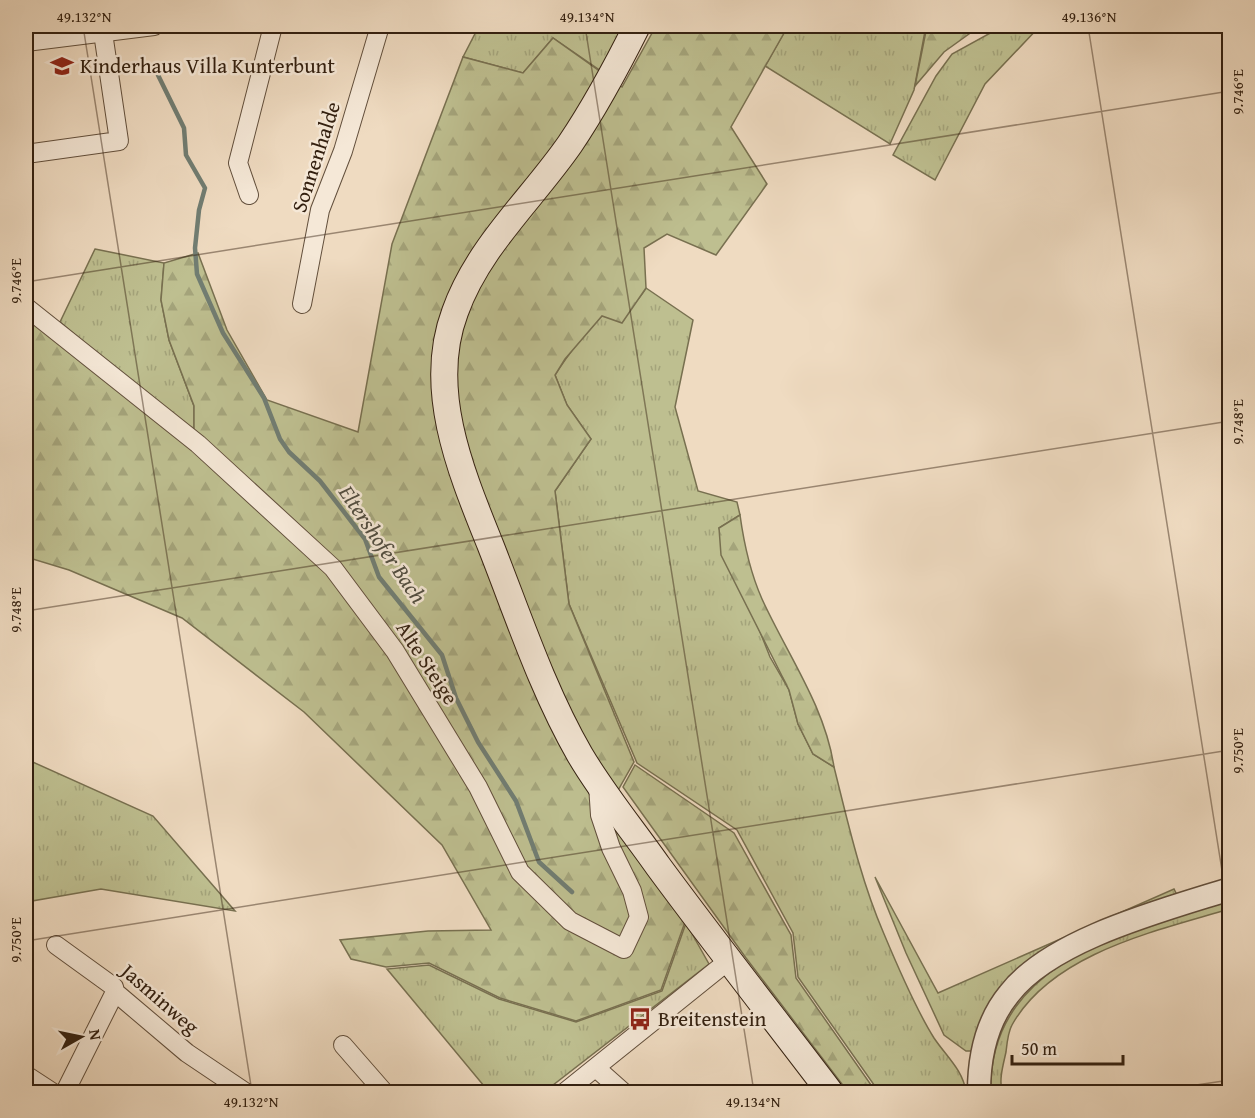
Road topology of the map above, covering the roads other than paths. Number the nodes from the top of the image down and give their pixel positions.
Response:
1 (154, 26) edge
2 (273, 26) edge
3 (380, 26) edge
4 (637, 26) edge
5 (103, 29) edge
6 (26, 42) edge
7 (26, 154) edge
8 (249, 195) dead end
9 (302, 304) dead end
10 (26, 307) edge
11 (598, 784) junction
12 (1230, 889) edge
13 (56, 945) dead end
14 (728, 960) junction
15 (115, 992) junction
16 (343, 1045) dead end
17 (596, 1068) junction
18 (26, 1075) edge
19 (236, 1090) edge
20 (52, 1092) edge
21 (65, 1092) edge
22 (384, 1092) edge
23 (565, 1092) edge
24 (623, 1092) edge
25 (830, 1092) edge
26 (979, 1092) edge

1 - 5 street
2 - 8 street
3 - 9 street, Sonnenhalde
4 - 11 main road
5 - 6 street
5 - 7 street
10 - 11 street, Alte Steige
11 - 14 main road
12 - 26 street
13 - 15 street, Jasminweg
14 - 17 street
14 - 25 main road
15 - 19 street, Jasminweg
15 - 21 street
16 - 22 street
17 - 23 street
17 - 24 street
18 - 20 street

